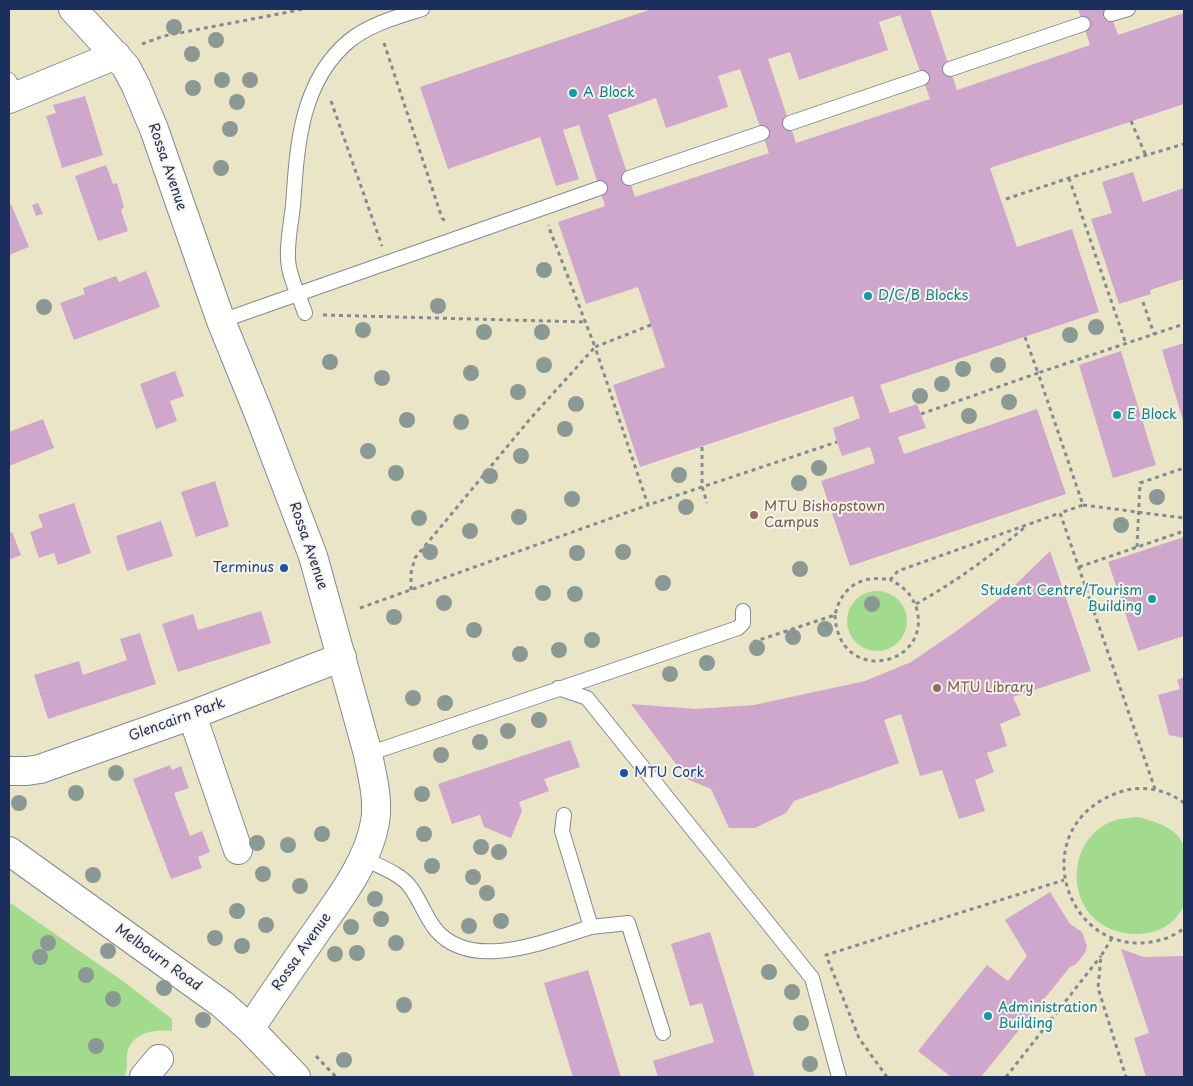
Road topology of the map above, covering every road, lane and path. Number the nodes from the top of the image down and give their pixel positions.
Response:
1 (73, 9) edge
2 (304, 9) edge
3 (422, 9) edge
4 (1128, 9) edge
5 (1111, 14) dead end
6 (377, 24) junction
7 (1082, 24) dead end
8 (116, 55) junction
9 (950, 69) dead end
10 (322, 74) junction
11 (922, 78) dead end
12 (12, 92) edge
13 (1131, 121) dead end
14 (790, 123) dead end
15 (762, 133) dead end
16 (1184, 144) edge
17 (1146, 156) junction
18 (629, 178) dead end
19 (1070, 178) junction
20 (600, 188) dead end
21 (1006, 199) dead end
22 (542, 208) junction
23 (462, 236) junction
24 (388, 263) junction
25 (298, 293) junction
26 (1143, 302) dead end
27 (305, 313) joint
28 (220, 322) junction
29 (585, 322) junction
30 (1184, 324) edge
31 (651, 326) dead end
32 (1154, 334) junction
33 (1025, 337) dead end
34 (1126, 344) junction
35 (595, 346) junction
36 (1038, 373) junction
37 (921, 414) dead end
38 (837, 442) dead end
39 (702, 447) dead end
40 (1184, 468) edge
41 (702, 486) junction
42 (707, 503) dead end
43 (648, 505) junction
44 (1082, 505) junction
45 (1138, 511) junction
46 (1060, 513) junction
47 (1184, 518) edge
48 (1028, 524) junction
49 (1184, 531) edge
50 (1137, 547) junction
51 (1079, 567) junction
52 (890, 580) junction
53 (411, 590) junction
54 (916, 604) junction
55 (360, 608) dead end
56 (743, 611) dead end
57 (835, 615) junction
58 (752, 643) dead end
59 (342, 657) junction
60 (558, 688) junction
61 (192, 715) junction
62 (368, 754) junction
63 (9, 771) edge
64 (1155, 790) junction
65 (1184, 803) edge
66 (564, 815) dead end
67 (238, 850) dead end
68 (9, 851) edge
69 (363, 858) junction
70 (1064, 880) junction
71 (592, 927) junction
72 (1184, 929) edge
73 (1112, 938) junction
74 (1101, 956) junction
75 (250, 1028) junction
76 (663, 1033) dead end
77 (296, 1077) edge
78 (839, 1077) edge
79 (887, 1077) edge
80 (1006, 1077) edge
81 (1126, 1077) edge

1 - 8 street, Rossa Avenue
2 - 8 path
3 - 6 lane
4 - 5 lane
6 - 10 lane
6 - 23 path
7 - 9 lane
8 - 12 street
8 - 28 street, Rossa Avenue
10 - 24 path
10 - 25 lane
11 - 14 lane
13 - 17 path
15 - 18 lane
16 - 17 path
17 - 19 path
19 - 21 path
19 - 34 path
20 - 22 lane
22 - 23 lane
22 - 29 path
23 - 24 lane
24 - 25 lane
25 - 27 lane
25 - 28 lane
26 - 32 path
27 - 29 path
28 - 59 street, Rossa Avenue
29 - 35 path
30 - 32 path
31 - 35 path
32 - 34 path
33 - 36 path
34 - 36 path
35 - 43 path
35 - 53 path
36 - 37 path
36 - 44 path
38 - 41 path
39 - 41 path
40 - 45 path
41 - 42 path
41 - 43 path
43 - 53 path
44 - 45 path
44 - 46 path
45 - 47 path
45 - 50 path
46 - 48 path
46 - 51 path
48 - 52 path
48 - 54 path
49 - 50 path
50 - 51 path
51 - 64 path
52 - 54 path
52 - 57 path
53 - 55 path
54 - 57 path
56 - 60 lane
57 - 58 path
59 - 61 street, Glencairn Park
59 - 62 street, Rossa Avenue
60 - 62 lane
60 - 78 lane
61 - 63 street, Glencairn Park
61 - 67 street
62 - 69 street, Rossa Avenue
64 - 65 path
64 - 70 path
66 - 71 lane
68 - 75 street, Melbourn Road
69 - 71 lane
69 - 75 street, Rossa Avenue
70 - 73 path
70 - 79 path
71 - 76 lane
72 - 73 path
73 - 74 path
74 - 80 path
74 - 81 path
75 - 77 street, Melbourn Road

